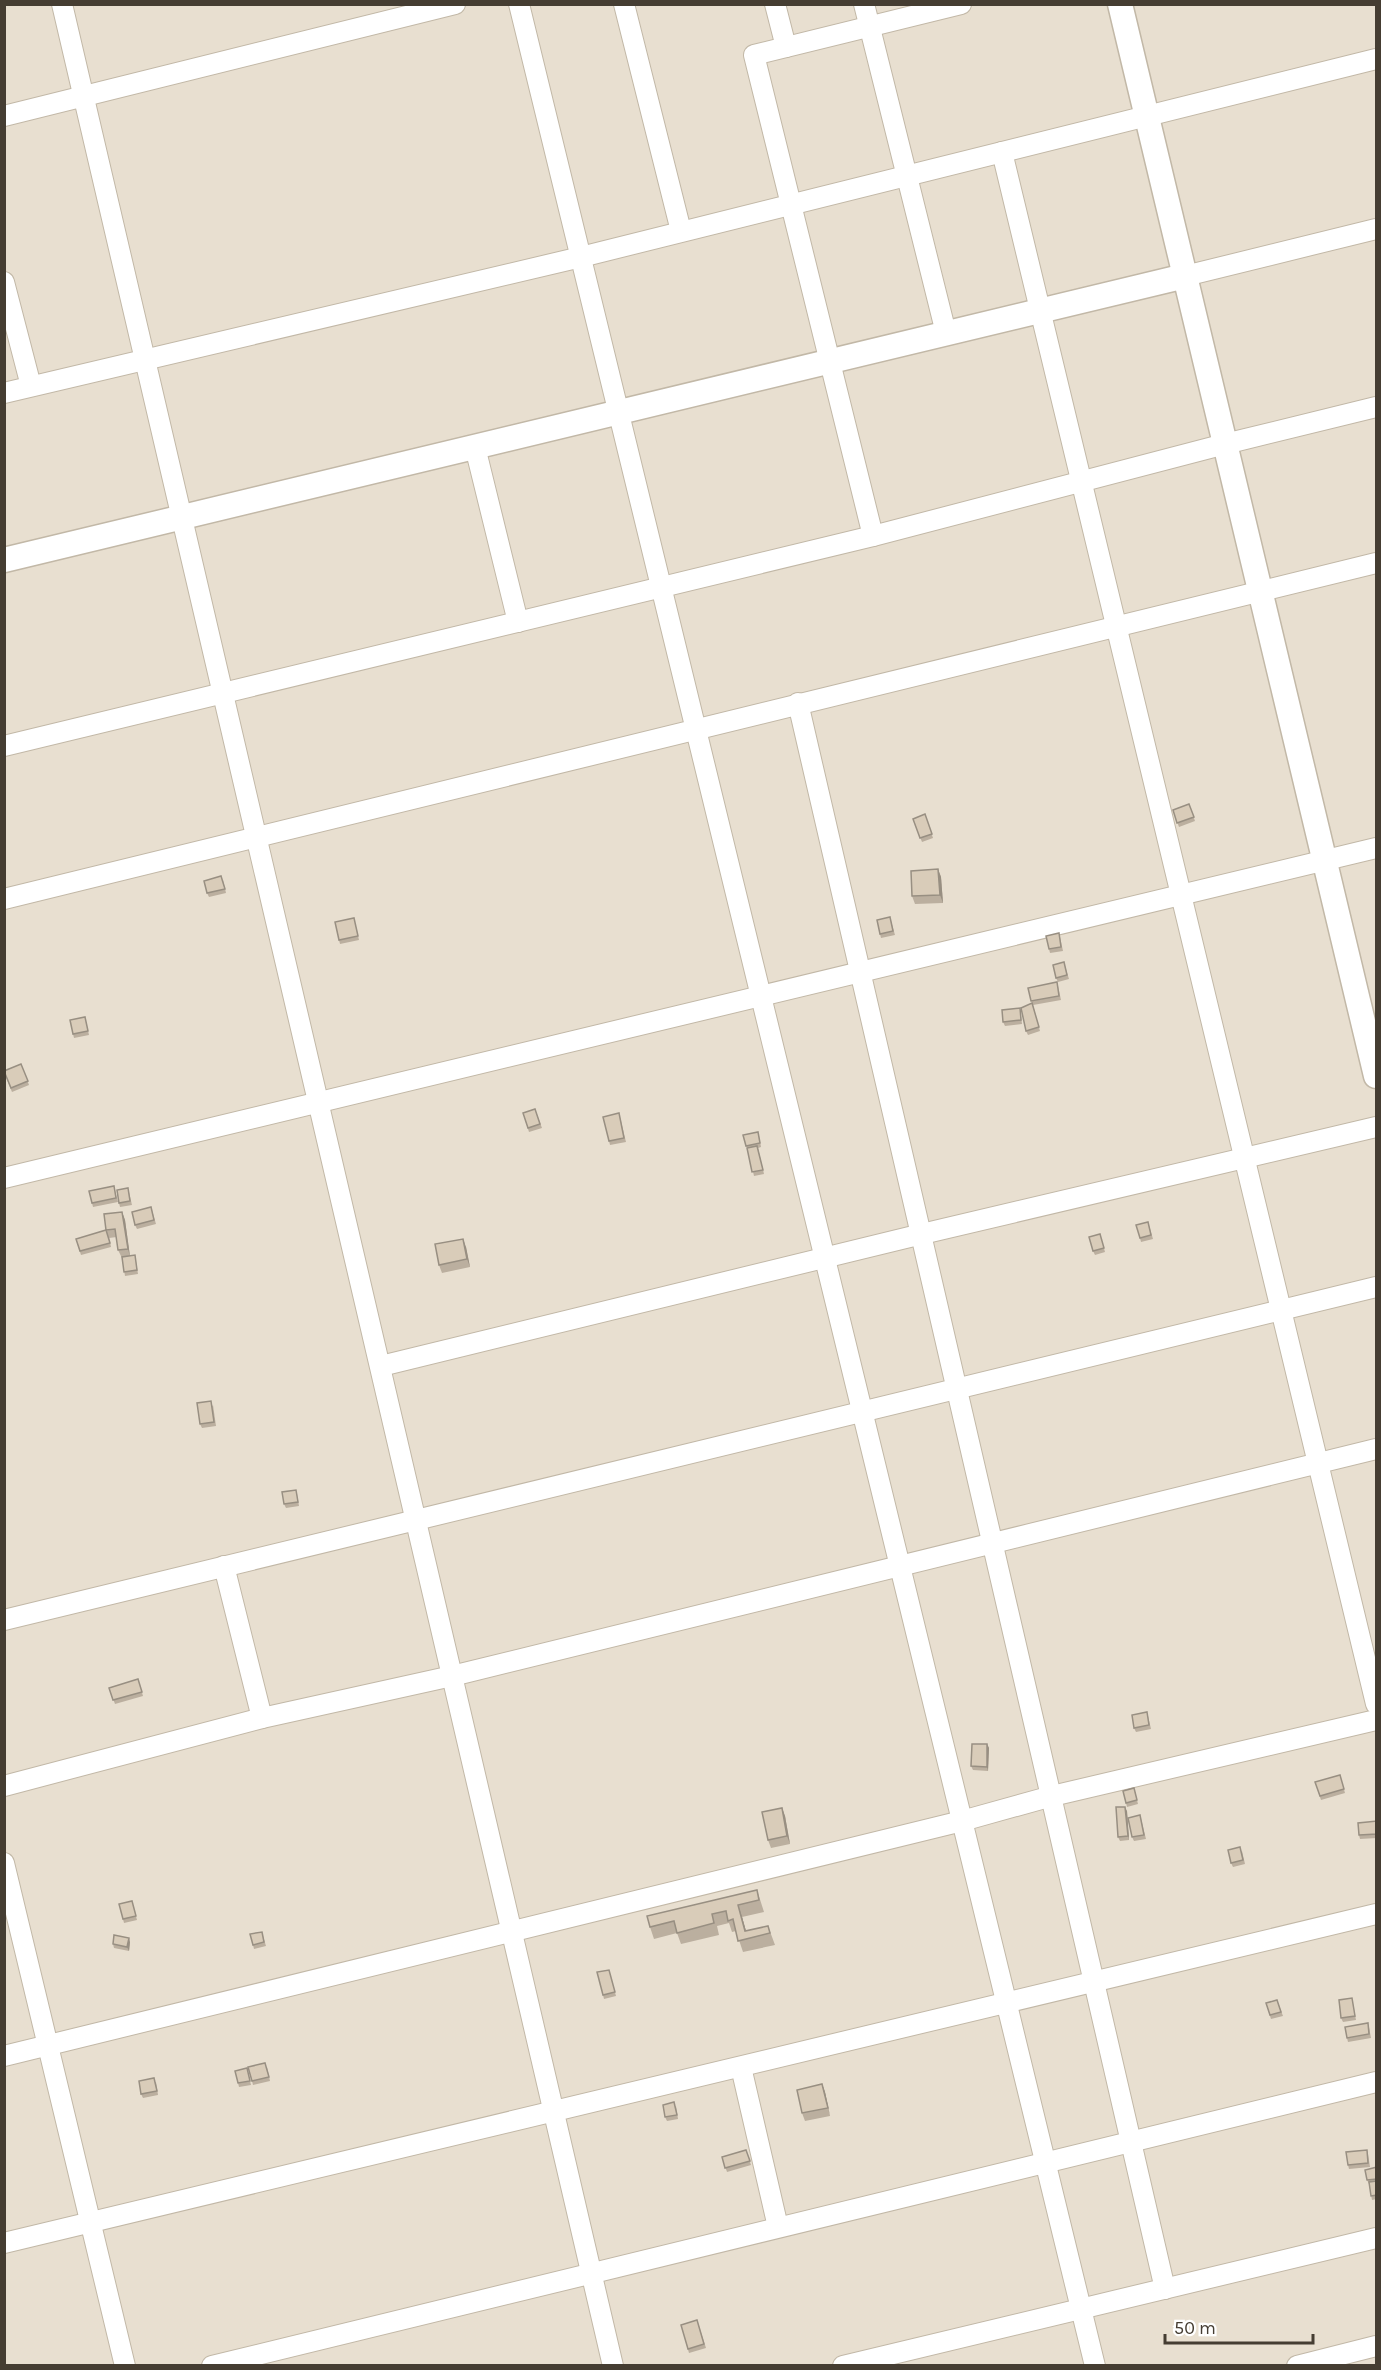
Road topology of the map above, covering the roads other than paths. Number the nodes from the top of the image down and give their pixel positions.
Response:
1 (63, 4) edge
2 (455, 4) edge
3 (519, 4) edge
4 (624, 4) edge
5 (775, 4) edge
6 (864, 4) edge
7 (961, 4) edge
8 (1120, 4) edge
9 (870, 26) junction
10 (786, 47) junction
11 (1377, 60) edge
12 (84, 98) junction
13 (4, 117) edge
14 (1146, 117) junction
15 (1002, 152) junction
16 (907, 176) junction
17 (791, 204) junction
18 (1377, 229) edge
19 (681, 231) junction
20 (581, 257) junction
21 (1185, 276) junction
22 (4, 282) edge
23 (1039, 311) junction
24 (946, 333) junction
25 (144, 360) junction
26 (831, 360) junction
27 (31, 386) junction
28 (4, 393) edge
29 (1377, 407) edge
30 (619, 412) junction
31 (1225, 444) junction
32 (475, 447) junction
33 (1081, 482) junction
34 (182, 517) junction
35 (873, 536) junction
36 (4, 560) edge
37 (1377, 562) edge
38 (661, 587) junction
39 (1260, 591) junction
40 (518, 622) junction
41 (1115, 627) junction
42 (223, 693) junction
43 (798, 704) junction
44 (696, 728) junction
45 (4, 746) edge
46 (256, 835) junction
47 (1377, 848) edge
48 (1325, 860) junction
49 (1180, 896) junction
50 (4, 899) edge
51 (860, 972) junction
52 (761, 996) junction
53 (1377, 1076) edge
54 (318, 1102) junction
55 (1377, 1127) edge
56 (1245, 1160) junction
57 (4, 1178) edge
58 (922, 1234) junction
59 (825, 1258) junction
60 (1377, 1287) edge
61 (1281, 1310) junction
62 (381, 1366) junction
63 (957, 1388) junction
64 (862, 1411) junction
65 (1377, 1449) edge
66 (1318, 1464) junction
67 (416, 1520) junction
68 (993, 1543) junction
69 (224, 1566) junction
70 (900, 1566) junction
71 (4, 1620) edge
72 (452, 1676) junction
73 (1377, 1704) edge
74 (262, 1718) junction
75 (1377, 1720) edge
76 (4, 1786) edge
77 (1052, 1796) junction
78 (962, 1821) junction
79 (4, 1863) edge
80 (1377, 1914) edge
81 (513, 1932) junction
82 (1095, 1981) junction
83 (1006, 2002) junction
84 (48, 2045) junction
85 (4, 2056) edge
86 (741, 2067) junction
87 (1377, 2082) edge
88 (554, 2111) junction
89 (1131, 2141) junction
90 (1045, 2162) junction
91 (90, 2222) junction
92 (778, 2227) junction
93 (1377, 2238) edge
94 (4, 2243) edge
95 (591, 2272) junction
96 (1165, 2289) junction
97 (1081, 2309) junction
98 (1377, 2346) edge
99 (124, 2366) edge
100 (212, 2366) edge
101 (613, 2366) edge
102 (843, 2366) edge
103 (1095, 2366) edge
104 (1297, 2366) edge

1 - 12 street
2 - 12 street
3 - 20 street
4 - 19 street
5 - 10 street
6 - 9 street
7 - 9 street
8 - 14 street
9 - 10 street
9 - 16 street
10 - 17 street
11 - 14 street
12 - 13 street
12 - 25 street
14 - 15 street
14 - 21 street
15 - 16 street
15 - 23 street
16 - 17 street
16 - 24 street
17 - 19 street
17 - 26 street
18 - 21 street
19 - 20 street
20 - 25 street
20 - 30 street
21 - 23 street
21 - 31 street
22 - 27 street
23 - 24 street
23 - 33 street
24 - 26 street
25 - 27 street
25 - 34 street
26 - 30 street
26 - 35 street
27 - 28 street
29 - 31 street
30 - 32 street
30 - 38 street
31 - 33 street
31 - 39 street
32 - 34 street
32 - 40 street
33 - 35 street
33 - 41 street
34 - 36 street
34 - 42 street
35 - 38 street
37 - 39 street
38 - 40 street
38 - 44 street
39 - 41 street
39 - 48 street
40 - 42 street
41 - 43 street
41 - 49 street
42 - 45 street
42 - 46 street
43 - 44 street
43 - 51 street
44 - 46 street
44 - 52 street
46 - 50 street
46 - 54 street
47 - 48 street
48 - 49 street
48 - 53 street
49 - 51 street
49 - 56 street
51 - 52 street
51 - 58 street
52 - 54 street
52 - 59 street
54 - 57 street
54 - 62 street
55 - 56 street
56 - 58 street
56 - 61 street
58 - 59 street
58 - 63 street
59 - 62 street
59 - 64 street
60 - 61 street
61 - 63 street
61 - 66 street
62 - 67 street
63 - 64 street
63 - 68 street
64 - 67 street
64 - 70 street
65 - 66 street
66 - 68 street
66 - 73 street
67 - 69 street
67 - 72 street
68 - 70 street
68 - 77 street
69 - 71 street
69 - 74 street
70 - 72 street
70 - 78 street
72 - 74 street
72 - 81 street
74 - 76 street
75 - 77 street
77 - 78 street
77 - 82 street
78 - 81 street
78 - 83 street
79 - 84 street
80 - 82 street
81 - 84 street
81 - 88 street
82 - 83 street
82 - 89 street
83 - 86 street
83 - 90 street
84 - 85 street
84 - 91 street
86 - 88 street
86 - 92 street
87 - 89 street
88 - 91 street
88 - 95 street
89 - 90 street
89 - 96 street
90 - 92 street
90 - 97 street
91 - 94 street
91 - 99 street
92 - 95 street
93 - 96 street
95 - 100 street
95 - 101 street
96 - 97 street
97 - 102 street
97 - 103 street
98 - 104 street

